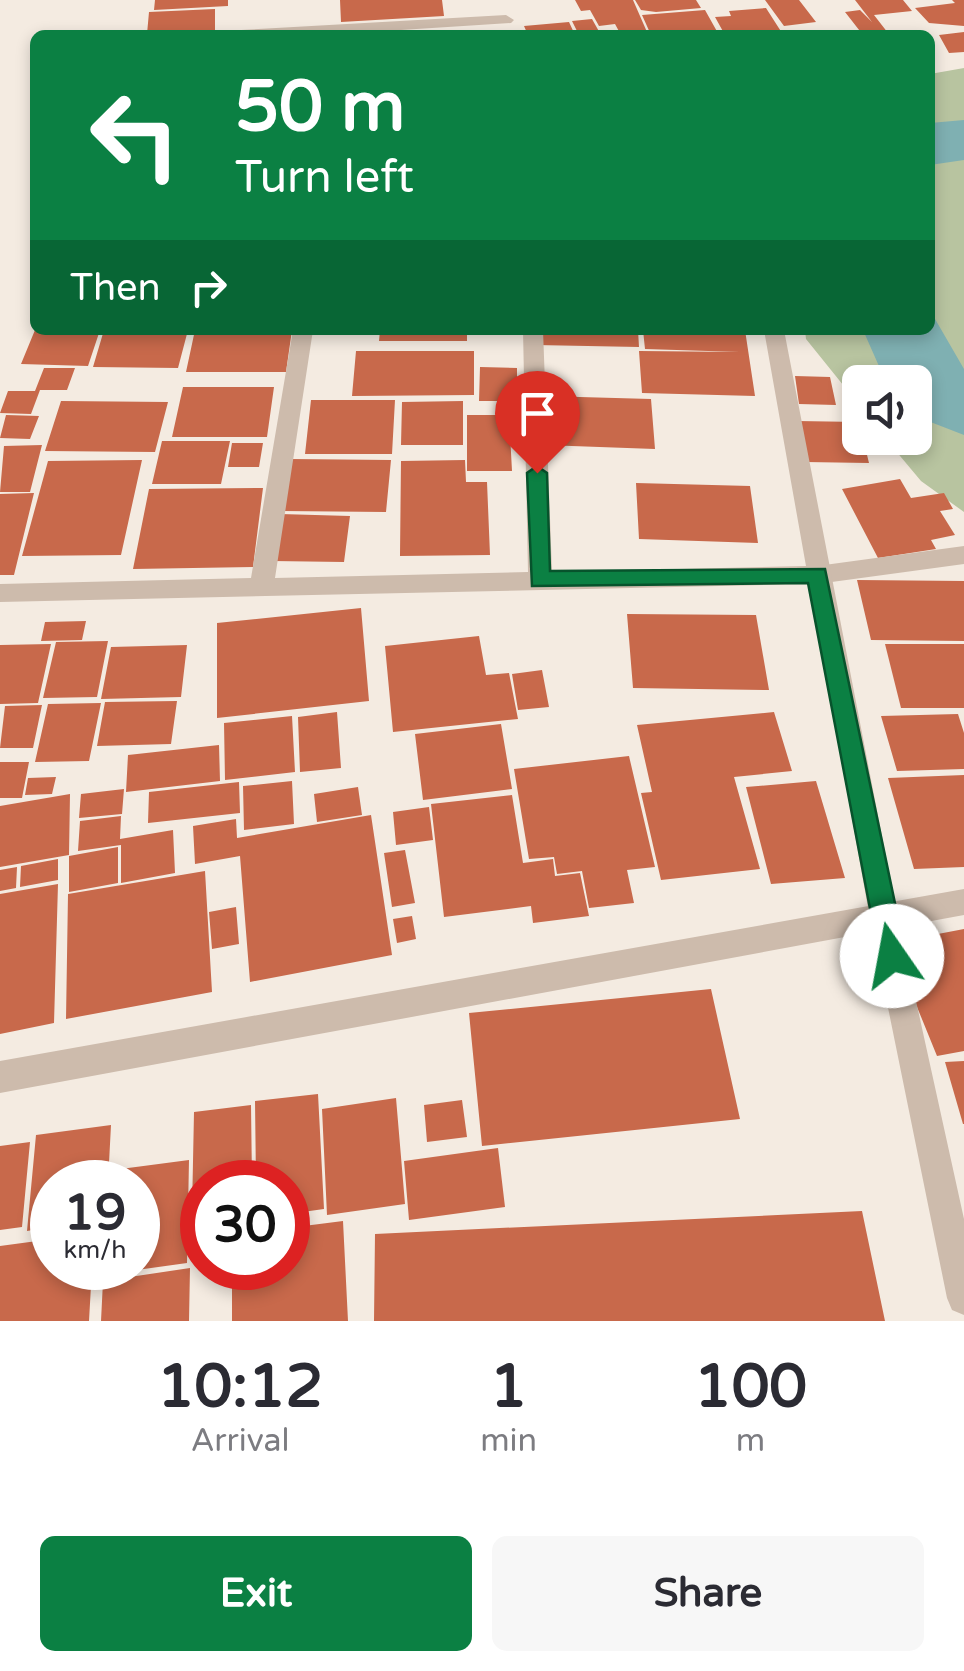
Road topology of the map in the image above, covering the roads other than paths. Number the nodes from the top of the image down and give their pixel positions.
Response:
1 (504, 0) edge
2 (508, 28) edge
3 (432, 30) edge
4 (302, 335) edge
5 (533, 335) edge
6 (775, 335) edge
7 (964, 555) edge
8 (817, 574) junction
9 (540, 580) junction
10 (262, 584) junction
11 (0, 593) edge
12 (964, 902) edge
13 (884, 918) junction
14 (69, 1066) junction
15 (0, 1077) edge
16 (0, 1087) edge
17 (964, 1298) edge

1 - 2 street
2 - 3 street
4 - 10 street
5 - 9 street
6 - 8 street
7 - 8 street
8 - 9 street
8 - 13 street
9 - 10 street
10 - 11 street
12 - 13 street
13 - 14 street
13 - 17 street
14 - 15 street
14 - 16 street

